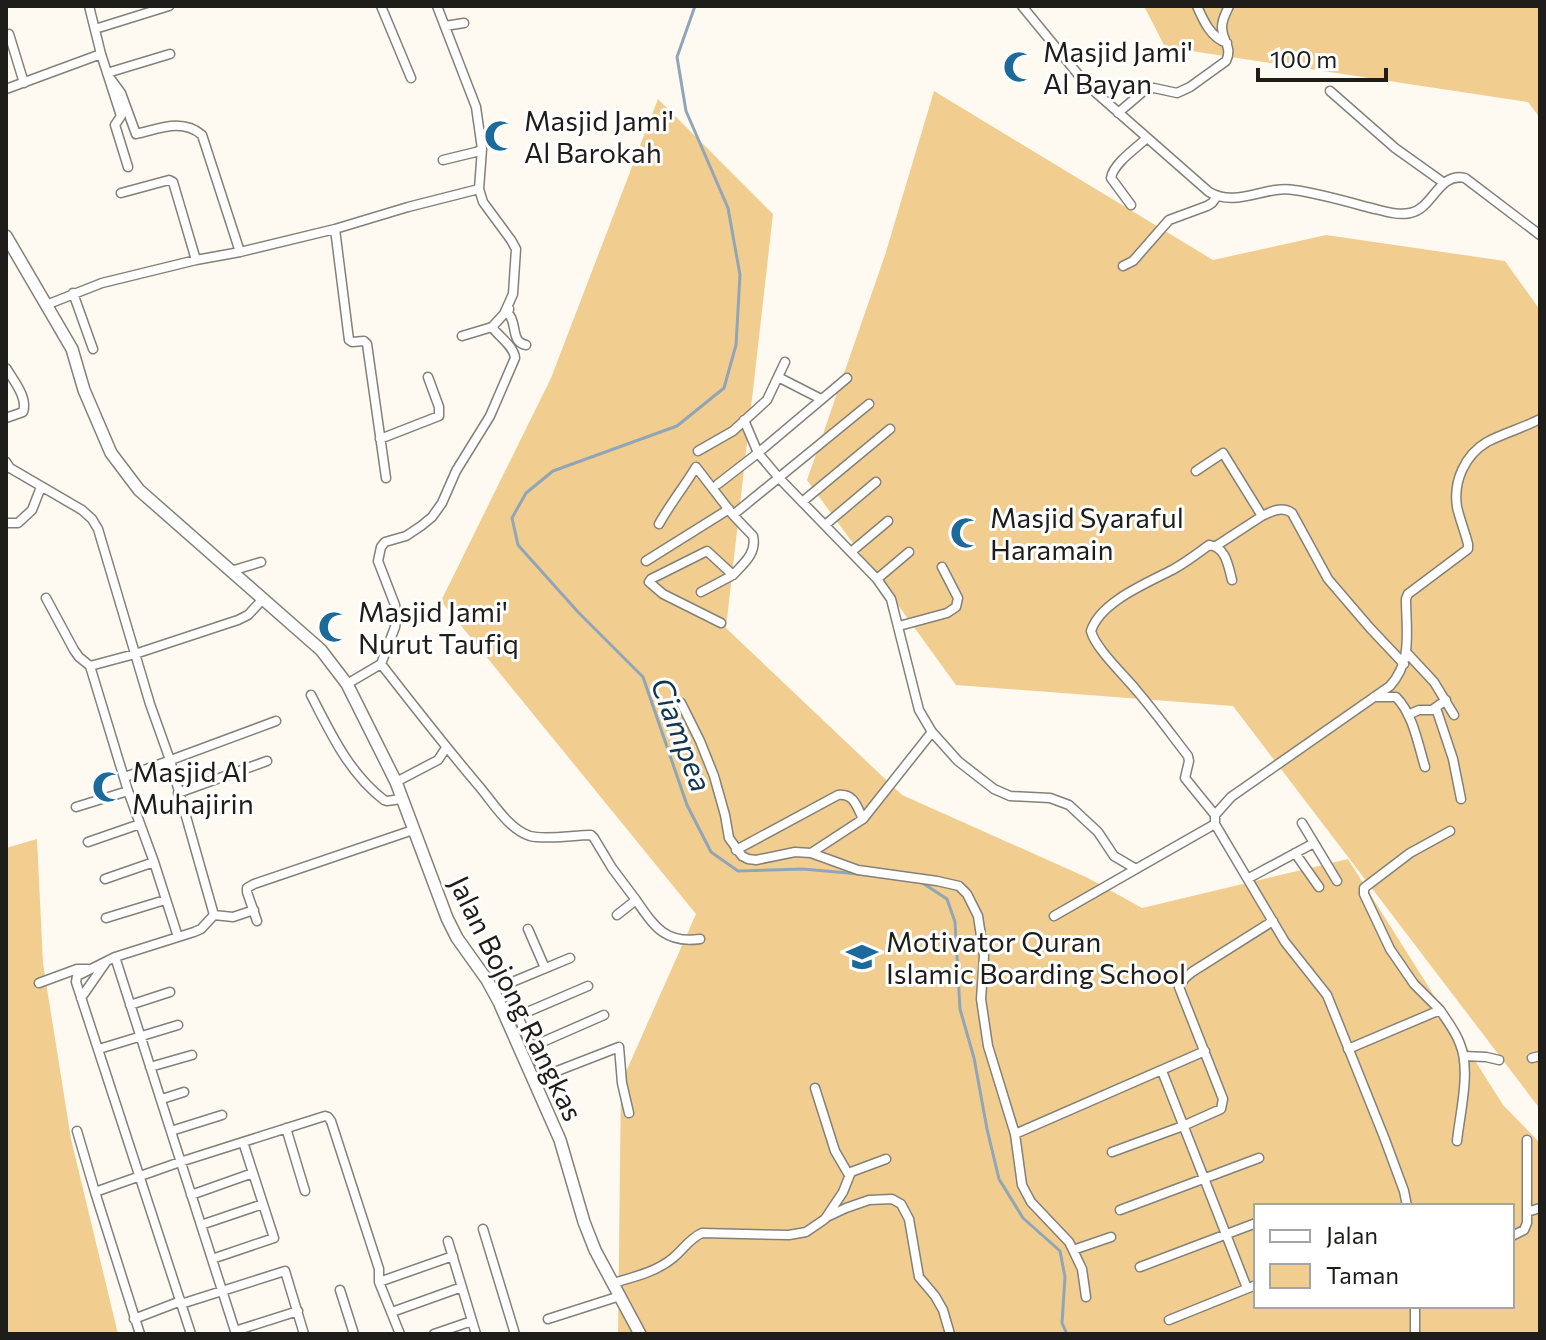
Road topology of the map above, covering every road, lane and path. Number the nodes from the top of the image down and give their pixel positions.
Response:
1 (89, 6) edge
2 (169, 6) edge
3 (381, 6) edge
4 (437, 6) edge
5 (1022, 6) edge
6 (1197, 6) edge
7 (1229, 6) edge
8 (464, 23) dead end
9 (445, 26) junction
10 (95, 29) junction
11 (9, 34) dead end
12 (1227, 43) junction
13 (101, 54) junction
14 (170, 54) dead end
15 (108, 76) junction
16 (411, 78) dead end
17 (24, 83) junction
18 (6, 89) edge
19 (1330, 91) dead end
20 (1118, 113) junction
21 (1147, 138) junction
22 (482, 149) junction
23 (443, 160) dead end
24 (128, 167) dead end
25 (1444, 183) junction
26 (479, 189) junction
27 (121, 193) dead end
28 (1217, 196) junction
29 (1131, 205) dead end
30 (335, 229) junction
31 (1540, 235) edge
32 (6, 236) edge
33 (240, 252) junction
34 (196, 260) junction
35 (1123, 266) dead end
36 (73, 293) junction
37 (510, 304) junction
38 (46, 305) junction
39 (492, 327) junction
40 (462, 336) dead end
41 (526, 345) dead end
42 (93, 349) dead end
43 (785, 362) dead end
44 (6, 368) edge
45 (428, 377) dead end
46 (778, 377) junction
47 (847, 378) dead end
48 (821, 399) junction
49 (869, 404) dead end
50 (6, 418) edge
51 (1540, 419) edge
52 (744, 420) junction
53 (890, 429) dead end
54 (380, 439) junction
55 (698, 451) dead end
56 (758, 453) junction
57 (7, 467) edge
58 (1196, 471) dead end
59 (386, 478) dead end
60 (779, 478) junction
61 (876, 482) dead end
62 (718, 484) dead end
63 (41, 487) junction
64 (802, 502) junction
65 (731, 512) junction
66 (1262, 516) junction
67 (888, 521) dead end
68 (6, 523) edge
69 (659, 524) dead end
70 (825, 525) junction
71 (1216, 546) junction
72 (851, 552) junction
73 (909, 552) dead end
74 (646, 561) dead end
75 (261, 562) dead end
76 (942, 567) dead end
77 (231, 571) junction
78 (733, 575) junction
79 (877, 579) junction
80 (1232, 580) dead end
81 (701, 592) dead end
82 (46, 598) dead end
83 (263, 599) junction
84 (721, 623) dead end
85 (899, 626) junction
86 (1407, 653) junction
87 (135, 654) junction
88 (381, 664) junction
89 (1404, 664) junction
90 (90, 666) junction
91 (347, 684) junction
92 (311, 695) dead end
93 (1373, 697) junction
94 (1446, 700) junction
95 (681, 703) dead end
96 (1436, 708) junction
97 (1408, 715) junction
98 (1454, 715) dead end
99 (276, 721) dead end
100 (932, 732) junction
101 (446, 748) junction
102 (170, 760) junction
103 (267, 761) dead end
104 (1425, 767) dead end
105 (125, 777) junction
106 (396, 782) junction
107 (128, 791) junction
108 (178, 793) junction
109 (401, 799) junction
110 (1461, 799) dead end
111 (76, 807) dead end
112 (863, 819) junction
113 (1215, 819) junction
114 (1302, 823) dead end
115 (140, 824) junction
116 (413, 830) junction
117 (1450, 831) dead end
118 (88, 842) dead end
119 (1314, 843) junction
120 (736, 850) junction
121 (811, 853) junction
122 (1295, 853) junction
123 (154, 862) junction
124 (1136, 869) junction
125 (1249, 878) junction
126 (105, 879) dead end
127 (1337, 881) dead end
128 (1319, 887) dead end
129 (165, 900) junction
130 (636, 900) junction
131 (254, 910) junction
132 (214, 915) junction
133 (617, 915) dead end
134 (1054, 916) dead end
135 (106, 918) dead end
136 (257, 921) dead end
137 (1273, 921) junction
138 (528, 929) dead end
139 (178, 937) junction
140 (700, 939) dead end
141 (570, 958) dead end
142 (111, 959) junction
143 (545, 968) junction
144 (88, 970) junction
145 (39, 983) dead end
146 (588, 986) dead end
147 (170, 992) dead end
148 (81, 998) junction
149 (130, 1005) junction
150 (1440, 1010) junction
151 (604, 1015) dead end
152 (518, 1016) junction
153 (178, 1025) dead end
154 (140, 1037) junction
155 (531, 1047) junction
156 (99, 1049) junction
157 (1348, 1049) junction
158 (1205, 1051) junction
159 (192, 1055) dead end
160 (1464, 1056) junction
161 (1499, 1060) dead end
162 (150, 1067) junction
163 (1162, 1071) junction
164 (551, 1074) junction
165 (534, 1080) junction
166 (815, 1088) dead end
167 (184, 1092) dead end
168 (162, 1099) junction
169 (629, 1113) dead end
170 (222, 1115) dead end
171 (1183, 1126) junction
172 (286, 1128) junction
173 (77, 1131) dead end
174 (171, 1131) junction
175 (1015, 1134) junction
176 (1527, 1140) dead end
177 (1457, 1141) dead end
178 (243, 1142) junction
179 (1112, 1152) dead end
180 (1259, 1158) dead end
181 (886, 1159) dead end
182 (180, 1162) junction
183 (253, 1173) junction
184 (849, 1175) junction
185 (140, 1176) junction
186 (1205, 1178) junction
187 (305, 1191) dead end
188 (95, 1192) junction
189 (191, 1195) junction
190 (263, 1204) junction
191 (1407, 1204) edge
192 (1540, 1208) edge
193 (1120, 1210) dead end
194 (1527, 1212) junction
195 (825, 1219) junction
196 (1254, 1224) edge
197 (201, 1225) junction
198 (483, 1229) dead end
199 (1227, 1235) junction
200 (1514, 1235) edge
201 (1111, 1237) dead end
202 (448, 1241) dead end
203 (1073, 1250) junction
204 (453, 1256) junction
205 (212, 1259) junction
206 (1140, 1267) dead end
207 (379, 1282) junction
208 (613, 1283) junction
209 (1252, 1286) edge
210 (462, 1287) junction
211 (340, 1290) dead end
212 (223, 1291) junction
213 (620, 1296) junction
214 (1086, 1297) dead end
215 (181, 1303) junction
216 (1415, 1308) edge
217 (298, 1311) junction
218 (392, 1312) junction
219 (134, 1319) junction
220 (548, 1319) dead end
221 (1169, 1320) dead end
222 (472, 1321) junction
223 (236, 1332) edge
224 (140, 1334) edge
225 (191, 1334) edge
226 (304, 1334) edge
227 (354, 1334) edge
228 (400, 1334) edge
229 (434, 1334) edge
230 (476, 1334) edge
231 (515, 1334) edge
232 (640, 1334) edge
233 (950, 1334) edge
234 (1415, 1334) edge

1 - 10 street
2 - 10 street
3 - 16 street
4 - 9 street
5 - 20 street
6 - 12 street
7 - 12 street
8 - 9 street
9 - 22 street
10 - 13 street
11 - 17 street
12 - 20 street
13 - 15 street
13 - 17 street
14 - 15 street
15 - 24 street
15 - 33 street
17 - 18 street
19 - 25 street
20 - 21 street
21 - 28 street
21 - 29 street
22 - 23 street
22 - 26 street
25 - 28 street
25 - 31 street
26 - 30 street
26 - 37 street
27 - 34 street
28 - 35 street
30 - 33 street
30 - 54 street
32 - 38 main road, Jalan Bojong Rangkas
33 - 34 street
34 - 36 street
36 - 38 street
36 - 42 street
37 - 39 street
37 - 41 street
38 - 77 main road, Jalan Bojong Rangkas
39 - 40 street
39 - 88 street
43 - 46 street
44 - 50 street
45 - 54 street
46 - 48 street
46 - 52 street
47 - 48 street
48 - 56 street
49 - 60 street
51 - 86 street
52 - 55 street
52 - 56 street
53 - 64 street
54 - 59 street
56 - 60 street
56 - 62 street
57 - 63 street
58 - 66 street
60 - 64 street
60 - 65 street
61 - 70 street
63 - 68 street
63 - 87 street
64 - 70 street
65 - 69 street
65 - 74 street
65 - 78 street
66 - 71 street
66 - 89 street
67 - 72 street
70 - 72 street
71 - 80 street
71 - 113 street
72 - 79 street
73 - 79 street
75 - 77 street
76 - 85 street
77 - 83 main road, Jalan Bojong Rangkas
78 - 81 street
78 - 84 street
79 - 85 street
82 - 90 street
83 - 87 street
83 - 91 main road, Jalan Bojong Rangkas
85 - 100 street
86 - 89 street
86 - 94 street
87 - 90 street
87 - 102 street
88 - 91 street
88 - 101 street
89 - 93 street
90 - 105 street
91 - 106 main road, Jalan Bojong Rangkas
92 - 109 street
93 - 97 street
93 - 113 street
94 - 96 street
94 - 98 street
95 - 120 street
96 - 97 street
96 - 110 street
97 - 104 street
99 - 102 street
100 - 112 street
100 - 124 street
101 - 106 street
101 - 130 street
102 - 105 street
102 - 108 street
103 - 108 street
105 - 107 street
106 - 109 main road, Jalan Bojong Rangkas
107 - 111 street
107 - 115 street
108 - 132 street
109 - 116 main road, Jalan Bojong Rangkas
112 - 120 street
112 - 121 street
113 - 124 street
113 - 125 street
114 - 119 street
115 - 118 street
115 - 123 street
116 - 131 street
116 - 165 main road, Jalan Bojong Rangkas
117 - 150 street
119 - 122 street
119 - 127 street
120 - 121 street
121 - 175 street
122 - 125 street
122 - 128 street
123 - 126 street
123 - 129 street
124 - 134 street
125 - 137 street
129 - 135 street
129 - 139 street
130 - 133 street
130 - 140 street
131 - 132 street
131 - 136 street
132 - 139 street
137 - 157 street
137 - 158 street
138 - 143 street
139 - 142 street
141 - 143 street
142 - 144 street
142 - 148 street
142 - 149 street
143 - 152 street
144 - 145 street
144 - 148 street
146 - 152 street
147 - 149 street
148 - 156 street
149 - 154 street
150 - 157 street
150 - 160 street
151 - 155 street
152 - 155 street
153 - 154 street
154 - 156 street
154 - 162 street
155 - 164 street
156 - 185 street
157 - 191 street
158 - 163 street
158 - 171 street
159 - 162 street
160 - 161 street
160 - 177 street
162 - 168 street
163 - 171 street
163 - 175 street
164 - 165 street
164 - 169 street
165 - 208 main road, Jalan Bojong Rangkas
166 - 184 street
167 - 168 street
168 - 174 street
170 - 174 street
171 - 179 street
171 - 186 street
172 - 178 street
172 - 187 street
172 - 207 street
173 - 188 street
174 - 182 street
175 - 203 street
176 - 194 street
178 - 182 street
178 - 183 street
180 - 186 street
181 - 184 street
182 - 185 street
182 - 189 street
183 - 189 street
183 - 190 street
184 - 195 street
185 - 188 street
185 - 215 street
186 - 193 street
186 - 199 street
188 - 219 street
189 - 197 street
190 - 197 street
190 - 205 street
192 - 194 street
194 - 200 street
195 - 208 street
195 - 233 street
196 - 199 street
197 - 205 street
198 - 231 street
199 - 206 street
199 - 209 street
201 - 203 street
202 - 204 street
203 - 214 street
204 - 207 street
204 - 210 street
205 - 212 street
207 - 218 street
208 - 213 main road, Jalan Bojong Rangkas
209 - 221 street
210 - 218 street
210 - 222 street
211 - 227 street
212 - 215 street
212 - 217 street
212 - 223 street
213 - 220 street
213 - 232 main road, Jalan Bojong Rangkas
215 - 219 street
215 - 225 street
216 - 234 street
217 - 223 street
217 - 226 street
218 - 228 street
219 - 224 street
222 - 229 street
222 - 230 street

